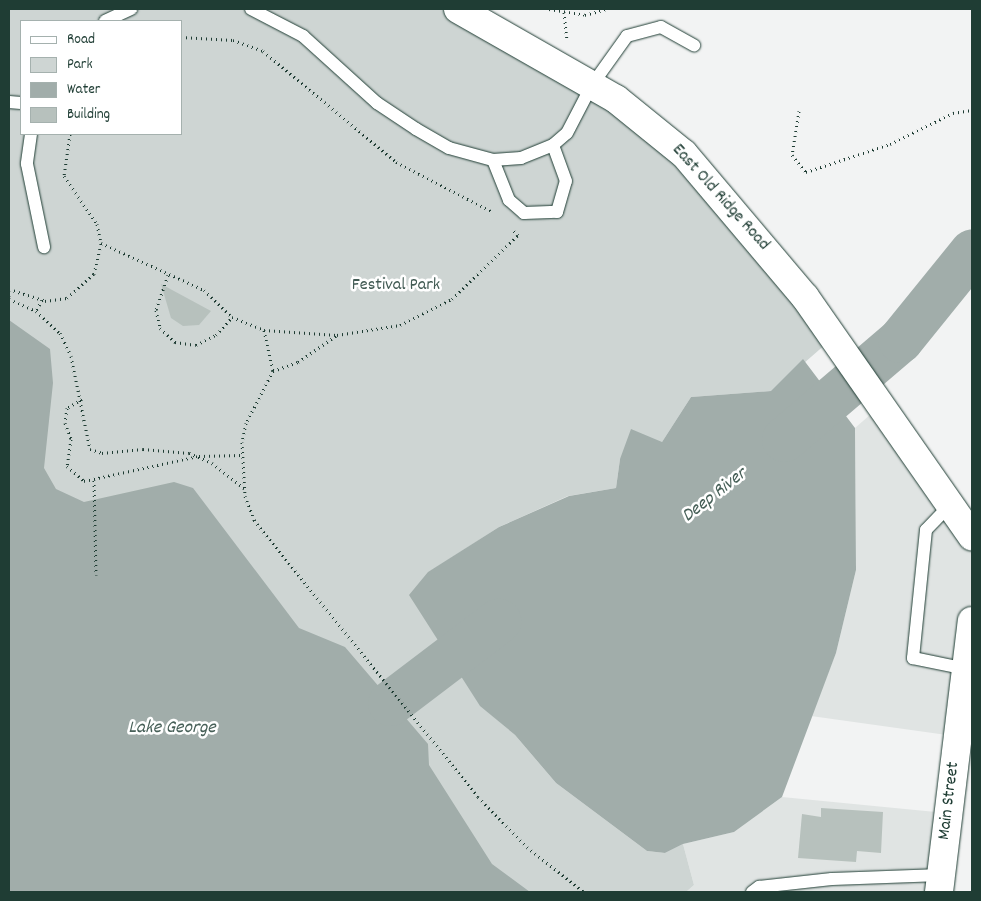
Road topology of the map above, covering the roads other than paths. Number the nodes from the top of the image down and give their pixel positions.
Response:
1 (131, 9) edge
2 (251, 9) edge
3 (458, 9) edge
4 (107, 20) edge
5 (694, 45) dead end
6 (592, 84) junction
7 (32, 135) edge
8 (553, 145) junction
9 (493, 160) junction
10 (44, 247) dead end
11 (951, 504) junction
12 (972, 536) edge
13 (972, 621) edge
14 (966, 669) junction
15 (940, 883) edge
16 (752, 892) edge

1 - 4 lane
2 - 9 lane
3 - 6 street, East Old Ridge Road
5 - 6 lane
6 - 8 lane
6 - 11 street, East Old Ridge Road
7 - 10 lane
8 - 9 lane
8 - 9 lane
11 - 12 street, East Old Ridge Road
11 - 14 lane
13 - 14 street, Main Street
14 - 15 street, Main Street
15 - 16 lane

